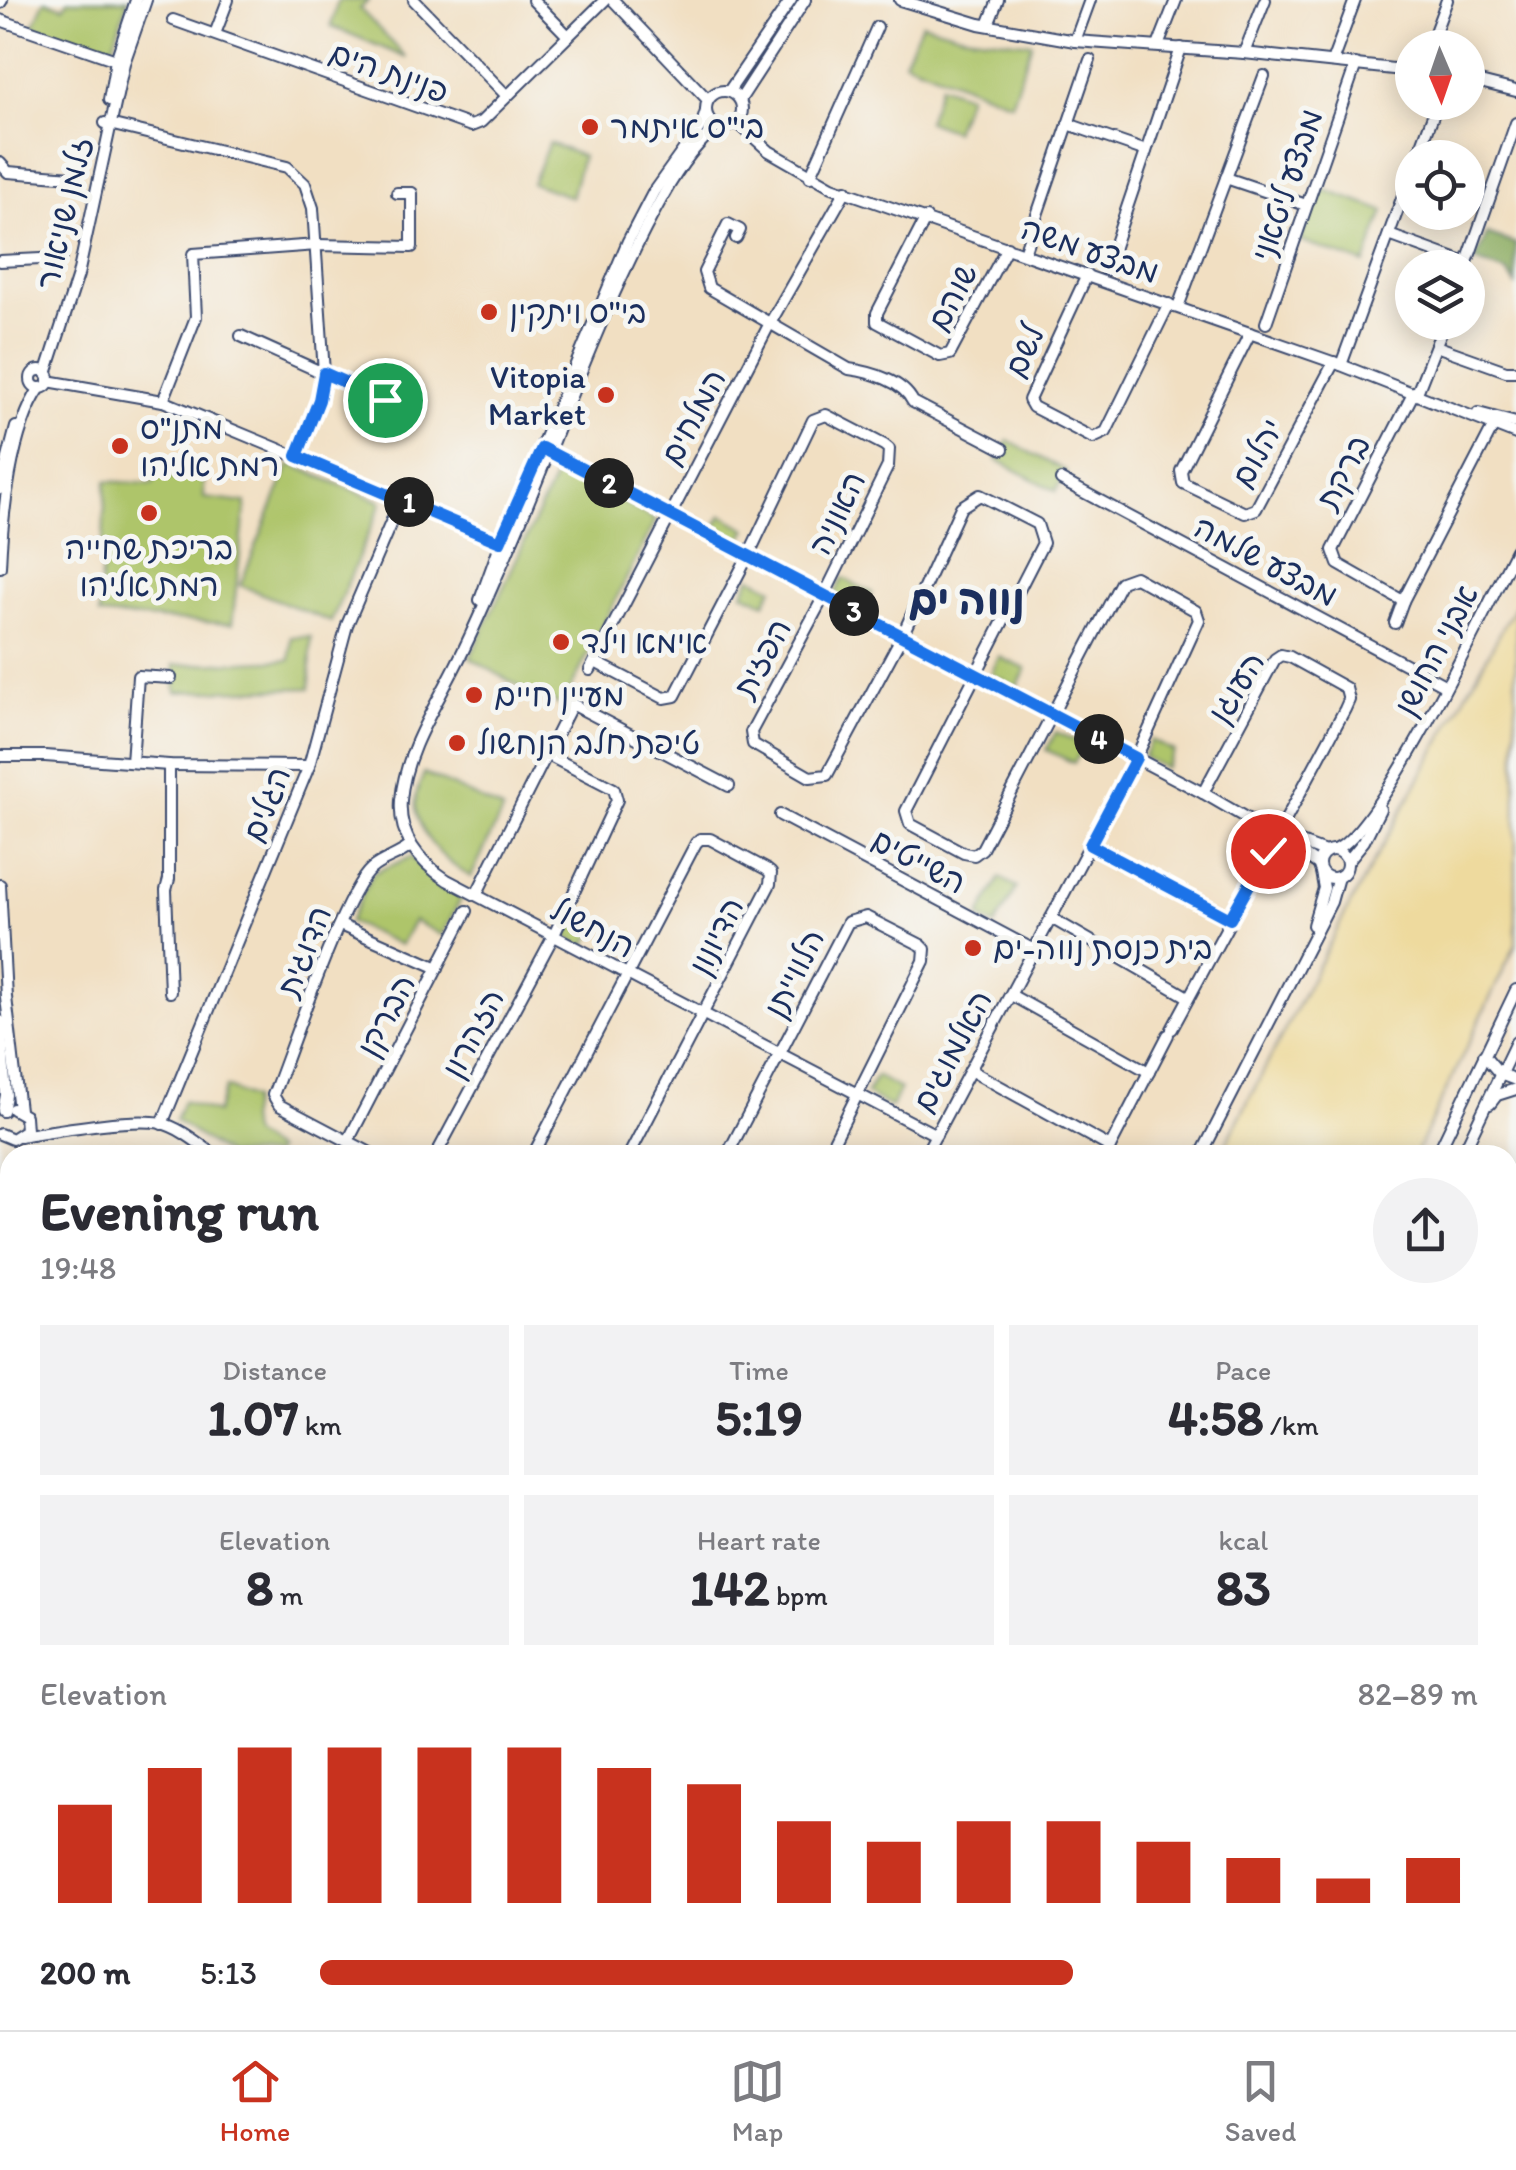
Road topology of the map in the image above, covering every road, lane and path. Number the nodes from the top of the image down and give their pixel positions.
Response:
1 (136, 0) edge
2 (146, 0) edge
3 (228, 0) edge
4 (414, 0) edge
5 (533, 0) edge
6 (605, 0) edge
7 (614, 0) edge
8 (791, 0) edge
9 (805, 0) edge
10 (900, 0) edge
11 (998, 0) edge
12 (1090, 0) edge
13 (1176, 0) edge
14 (1265, 0) edge
15 (1356, 0) edge
16 (1447, 0) edge
17 (0, 20) edge
18 (173, 20) dead end
19 (988, 26) junction
20 (877, 27) dead end
21 (1436, 30) edge
22 (215, 34) junction
23 (568, 36) junction
24 (1075, 41) junction
25 (1158, 46) junction
26 (1181, 48) junction
27 (1244, 53) junction
28 (1090, 60) dead end
29 (120, 62) junction
30 (1332, 62) junction
31 (1356, 64) junction
32 (1395, 69) edge
33 (1264, 76) dead end
34 (1485, 83) edge
35 (729, 91) junction
36 (1516, 91) edge
37 (508, 96) junction
38 (740, 100) junction
39 (707, 106) junction
40 (738, 122) junction
41 (1516, 123) edge
42 (108, 124) junction
43 (1068, 124) junction
44 (720, 126) junction
45 (1146, 151) junction
46 (1510, 157) edge
47 (0, 163) edge
48 (72, 177) dead end
49 (810, 177) junction
50 (1226, 178) junction
51 (846, 190) junction
52 (397, 193) dead end
53 (1306, 204) junction
54 (926, 218) junction
55 (1395, 218) edge
56 (1389, 235) junction
57 (736, 238) dead end
58 (317, 245) junction
59 (1007, 247) junction
60 (1426, 250) edge
61 (1472, 250) edge
62 (1024, 253) junction
63 (60, 258) dead end
64 (0, 261) edge
65 (1106, 270) dead end
66 (1087, 275) junction
67 (1174, 306) junction
68 (1266, 323) dead end
69 (769, 325) junction
70 (1250, 333) junction
71 (242, 336) dead end
72 (1438, 340) edge
73 (1436, 346) junction
74 (1338, 364) junction
75 (1516, 371) edge
76 (324, 373) junction
77 (41, 380) junction
78 (1415, 392) junction
79 (385, 400) dead end
80 (164, 401) junction
81 (1439, 403) junction
82 (1516, 423) edge
83 (1494, 425) junction
84 (1516, 434) edge
85 (546, 450) junction
86 (1003, 450) dead end
87 (297, 456) junction
88 (1061, 480) dead end
89 (0, 490) edge
90 (401, 499) junction
91 (670, 515) junction
92 (2, 517) edge
93 (506, 544) junction
94 (1516, 550) edge
95 (748, 556) junction
96 (0, 566) edge
97 (824, 596) junction
98 (1403, 601) junction
99 (1395, 623) dead end
100 (902, 636) junction
101 (976, 675) junction
102 (171, 678) dead end
103 (1446, 686) junction
104 (1053, 715) junction
105 (546, 754) junction
106 (0, 756) edge
107 (1136, 758) junction
108 (132, 762) junction
109 (169, 765) junction
110 (309, 766) junction
111 (1398, 772) junction
112 (729, 786) dead end
113 (1203, 793) junction
114 (780, 815) dead end
115 (1277, 836) junction
116 (1090, 845) junction
117 (410, 846) junction
118 (1268, 851) dead end
119 (1330, 851) junction
120 (1347, 862) junction
121 (1320, 868) junction
122 (1338, 877) junction
123 (0, 885) edge
124 (476, 894) junction
125 (467, 911) dead end
126 (1051, 918) junction
127 (1230, 919) junction
128 (0, 922) edge
129 (340, 924) junction
130 (554, 936) junction
131 (1034, 950) junction
132 (1304, 955) junction
133 (438, 968) junction
134 (629, 974) junction
135 (1516, 990) edge
136 (170, 992) dead end
137 (1010, 994) junction
138 (1188, 997) junction
139 (704, 1014) junction
140 (0, 1020) edge
141 (1516, 1042) edge
142 (781, 1054) junction
143 (1484, 1055) junction
144 (1512, 1058) edge
145 (970, 1070) junction
146 (1148, 1072) junction
147 (1500, 1074) junction
148 (1516, 1080) edge
149 (1516, 1089) edge
150 (859, 1095) junction
151 (19, 1110) junction
152 (1, 1112) edge
153 (1480, 1117) junction
154 (162, 1124) junction
155 (27, 1125) junction
156 (61, 1129) junction
157 (936, 1135) junction
158 (1, 1136) edge
159 (20, 1136) junction
160 (348, 1141) junction
161 (198, 1145) edge
162 (355, 1145) edge
163 (441, 1145) edge
164 (539, 1145) edge
165 (634, 1145) edge
166 (732, 1145) edge
167 (832, 1145) edge
168 (931, 1145) edge
169 (1098, 1145) edge
170 (1111, 1145) edge
171 (1206, 1145) edge
172 (1442, 1145) edge
173 (1467, 1145) edge

1 - 29 street
2 - 29 street
3 - 22 street
4 - 37 street
5 - 23 street
6 - 23 street, פנינת הים
7 - 39 street
8 - 35 street
9 - 38 street
10 - 19 street
11 - 19 street
12 - 24 street
13 - 25 street
14 - 27 street
15 - 30 street
16 - 21 street
17 - 29 street
18 - 22 street, פנינת הים
19 - 24 street
20 - 49 street
22 - 37 street, פנינת הים
23 - 37 street, פנינת הים
24 - 25 street
25 - 26 street
26 - 27 street
26 - 45 street
27 - 30 street
28 - 43 street
29 - 42 street, זלמן שניאור
30 - 31 street
31 - 32 street
31 - 53 street, מבצע ליטאני
33 - 50 street
34 - 36 street
35 - 38 street
35 - 39 street
38 - 40 street
39 - 44 street
39 - 85 street
40 - 44 street
40 - 49 street, מבצע משה
41 - 46 street
42 - 58 street
42 - 77 street, זלמן שניאור
43 - 45 street
43 - 62 street
44 - 85 street
45 - 65 street
46 - 61 street
47 - 48 street
49 - 51 street, מבצע משה
50 - 53 street
50 - 67 street
51 - 54 street, מבצע משה
51 - 69 street, המלחים
52 - 58 street
53 - 68 street, מבצע ליטאני
54 - 59 street, מבצע משה
54 - 59 street, שוהם
55 - 56 street
56 - 60 street
56 - 74 street
57 - 69 street
58 - 76 street
58 - 80 street
59 - 62 street, מבצע משה
62 - 66 street, מבצע משה
63 - 64 street
66 - 67 street, מבצע משה
66 - 67 street, לשם
67 - 70 street, מבצע משה
69 - 86 street
69 - 91 street, המלחים
70 - 74 street, מבצע משה
70 - 74 street, יהלום
71 - 76 street
72 - 73 street, ברקת
73 - 75 street
73 - 78 street, ברקת
74 - 78 street, מבצע משה
76 - 79 street
76 - 87 street
77 - 80 street
77 - 89 street, זלמן שניאור
77 - 92 street, זלמן שניאור
78 - 81 street, מבצע משה
78 - 98 street, ברקת
80 - 87 street
81 - 82 street, מבצע משה
81 - 83 street, מבצע משה
83 - 84 street, מבצע משה
83 - 98 street
85 - 91 street
85 - 93 street
87 - 90 street
88 - 103 street, מבצע שלמה
90 - 93 street
90 - 110 street, הגלים
91 - 95 street
91 - 95 street, המלחים
92 - 96 street, זלמן שניאור
93 - 117 street
94 - 103 street, אבני החושן
95 - 97 street
95 - 97 street, האוניה
97 - 100 street
97 - 100 street, הפזית
98 - 99 street
100 - 101 street
100 - 101 street
101 - 104 street
101 - 104 street
102 - 108 street
103 - 111 street, אבני החושן
104 - 107 street
104 - 107 street, האלמוגים
105 - 112 street
105 - 124 street
105 - 130 street, הזהרון
106 - 108 street
107 - 113 street
107 - 116 street, האלמוגים
108 - 109 street
109 - 110 street
109 - 136 street
110 - 154 street, הגלים
111 - 119 street, אבני החושן
111 - 120 street, אבני החושן
113 - 115 street
113 - 115 street, העוגן
114 - 131 street, השייטים
115 - 119 street
115 - 121 street
116 - 126 street, האלמוגים
116 - 127 street
117 - 124 street, הנחשול
117 - 129 street, הדוגית
118 - 127 street
119 - 120 street
119 - 121 street
120 - 122 street
121 - 122 street
121 - 132 street
122 - 132 street
123 - 128 street
124 - 130 street, הנחשול
125 - 133 street, הברקן
126 - 131 street, האלמוגים
126 - 138 street
127 - 138 street
128 - 151 street
129 - 133 street
129 - 160 street, הדוגית
130 - 134 street, הנחשול
130 - 163 street, הזהרון
131 - 137 street, האלמוגים
132 - 171 street
133 - 160 street, הברקן
134 - 139 street, הנחשול
134 - 139 street, הדיונון
134 - 164 street
135 - 143 street
137 - 145 street, האלמוגים
137 - 146 street
138 - 146 street
139 - 142 street, הנחשול
139 - 165 street
140 - 152 street
141 - 144 street
142 - 150 street, הנחשול
142 - 150 street, הלווייתן
142 - 166 street
143 - 144 street
143 - 147 street
143 - 172 street
144 - 147 street
145 - 157 street, האלמוגים
145 - 169 street
146 - 170 street
147 - 148 street
147 - 153 street
149 - 153 street
150 - 157 street, הנחשול
150 - 167 street
151 - 152 street
151 - 155 street
153 - 173 street
154 - 156 street
154 - 161 street
155 - 156 street
155 - 159 street
156 - 159 street
157 - 168 street, האלמוגים
158 - 159 street
160 - 162 street

